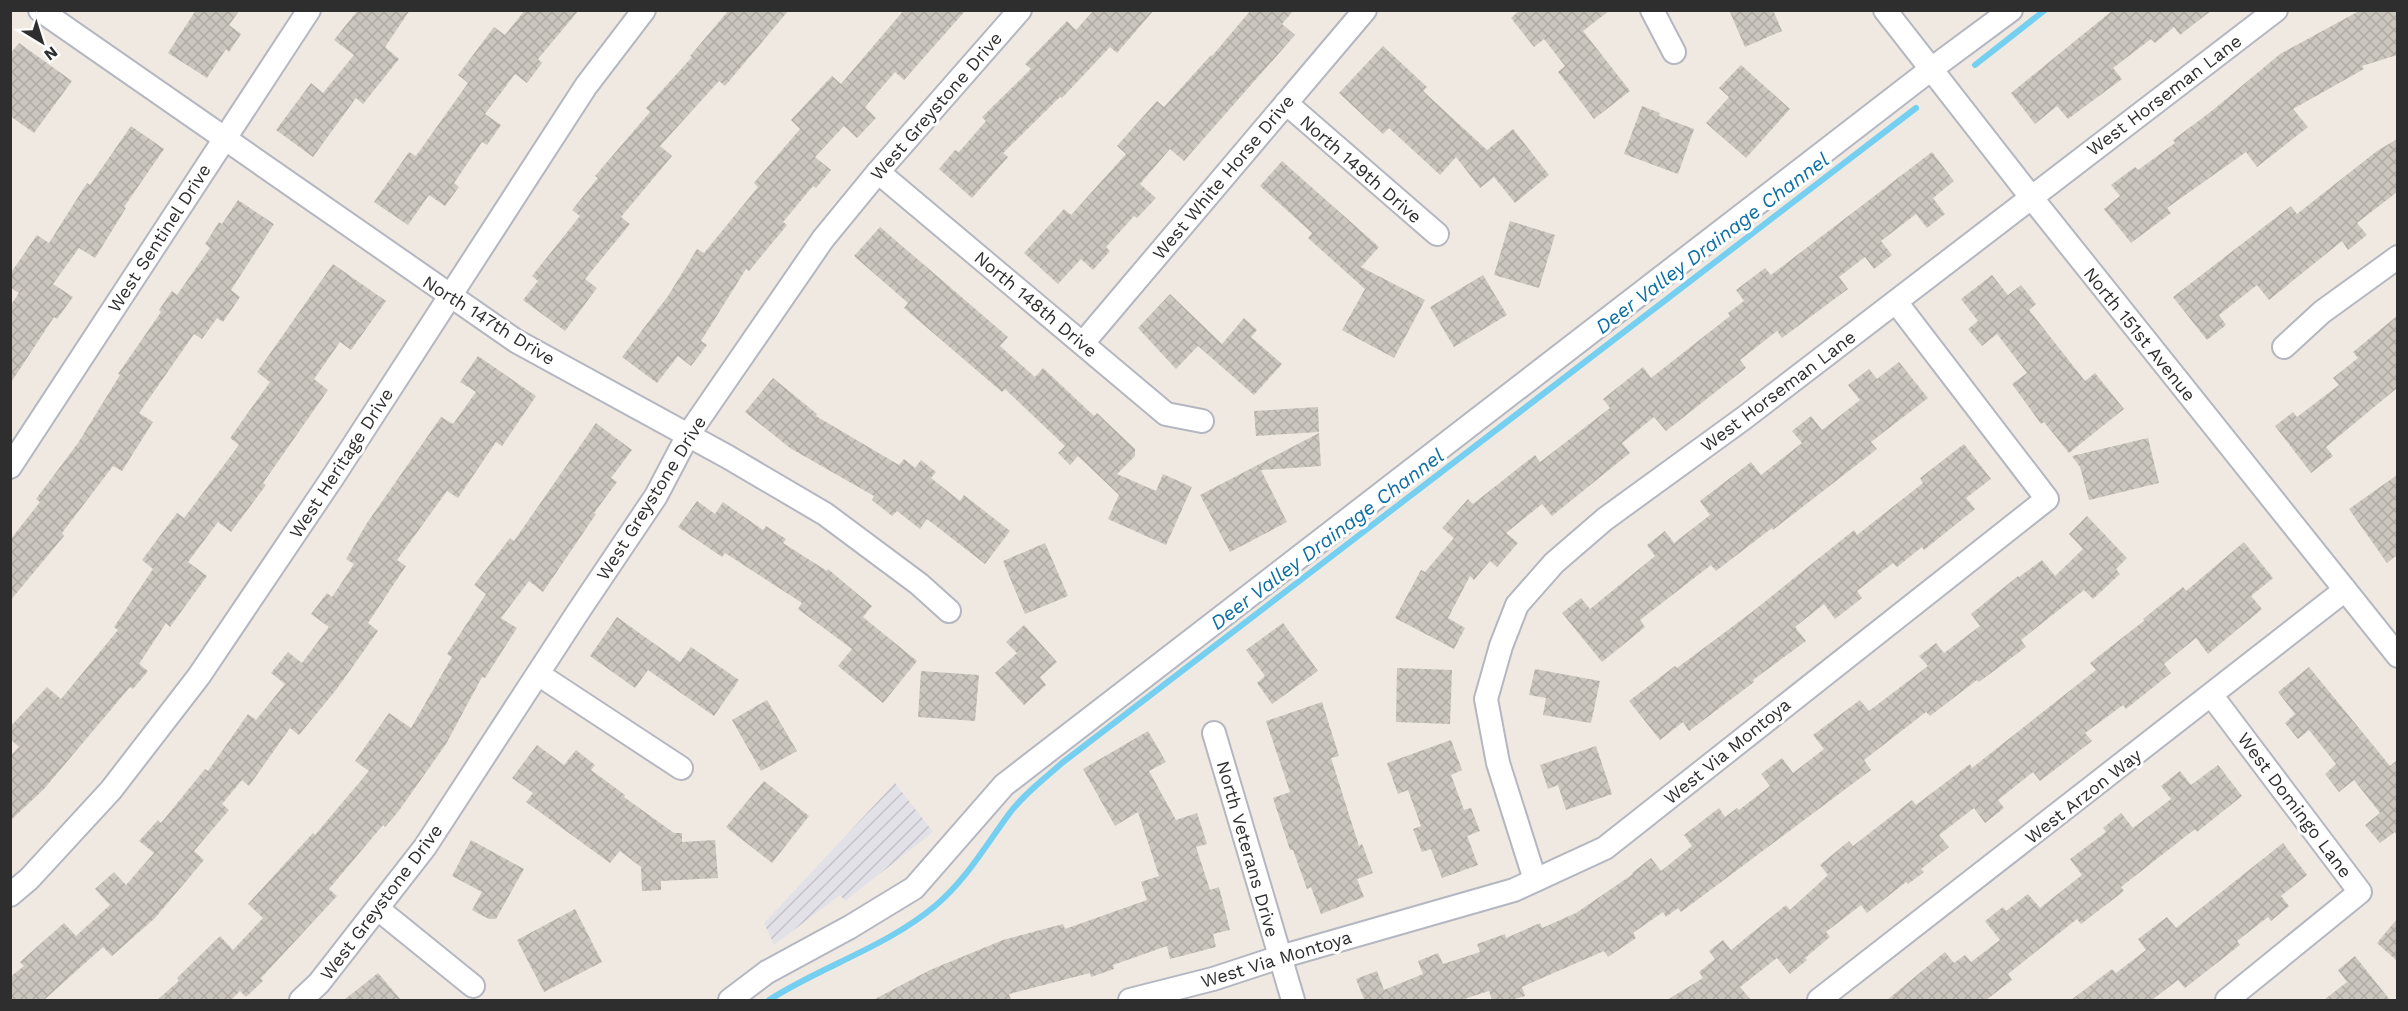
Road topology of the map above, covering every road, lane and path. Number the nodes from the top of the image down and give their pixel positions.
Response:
1 (40, 10) edge
2 (309, 10) edge
3 (645, 10) edge
4 (1020, 10) edge
5 (1365, 10) edge
6 (1652, 10) edge
7 (1885, 10) edge
8 (2011, 10) edge
9 (2276, 10) edge
10 (1674, 52) dead end
11 (1930, 70) junction
12 (1286, 103) junction
13 (224, 140) junction
14 (878, 172) junction
15 (2031, 197) junction
16 (1437, 234) dead end
17 (2397, 257) edge
18 (449, 296) junction
19 (1896, 302) junction
20 (1083, 343) junction
21 (2284, 348) dead end
22 (1202, 421) dead end
23 (688, 435) junction
24 (10, 467) edge
25 (2345, 590) junction
26 (949, 611) dead end
27 (2397, 656) edge
28 (538, 674) junction
29 (2212, 696) junction
30 (1214, 733) dead end
31 (681, 768) dead end
32 (1535, 880) junction
33 (10, 896) edge
34 (378, 909) junction
35 (1280, 957) junction
36 (473, 986) dead end
37 (301, 1000) edge
38 (730, 1000) edge
39 (1130, 1000) edge
40 (1293, 1000) edge
41 (1820, 1000) edge
42 (2228, 1000) edge

1 - 13 street, North 147th Drive
2 - 13 street, West Sentinel Drive
3 - 18 street, West Heritage Drive
4 - 14 street, West Greystone Drive
5 - 12 street, West White Horse Drive
6 - 10 street
7 - 11 street, North 151st Avenue
8 - 11 street
9 - 15 street, West Horseman Lane
11 - 15 street, North 151st Avenue
11 - 38 street
12 - 16 street, North 149th Drive
12 - 20 street, West White Horse Drive
13 - 18 street, North 147th Drive
13 - 24 street, West Sentinel Drive
14 - 20 street, North 148th Drive
14 - 23 street, West Greystone Drive
15 - 19 street, West Horseman Lane
15 - 25 street, North 151st Avenue
17 - 21 street
18 - 23 street, North 147th Drive
18 - 33 street, West Heritage Drive
19 - 32 street, West Horseman Lane
19 - 32 street, West Via Montoya
20 - 22 street, North 148th Drive
23 - 26 street, North 147th Drive
23 - 28 street, West Greystone Drive
25 - 27 street, North 151st Avenue
25 - 29 street, West Arzon Way
28 - 31 street
28 - 34 street, West Greystone Drive
29 - 41 street, West Arzon Way
29 - 42 street, West Domingo Lane
30 - 35 street, North Veterans Drive
32 - 35 street, West Via Montoya
34 - 36 street
34 - 37 street, West Greystone Drive
35 - 39 street, West Via Montoya
35 - 40 street, North Veterans Drive

